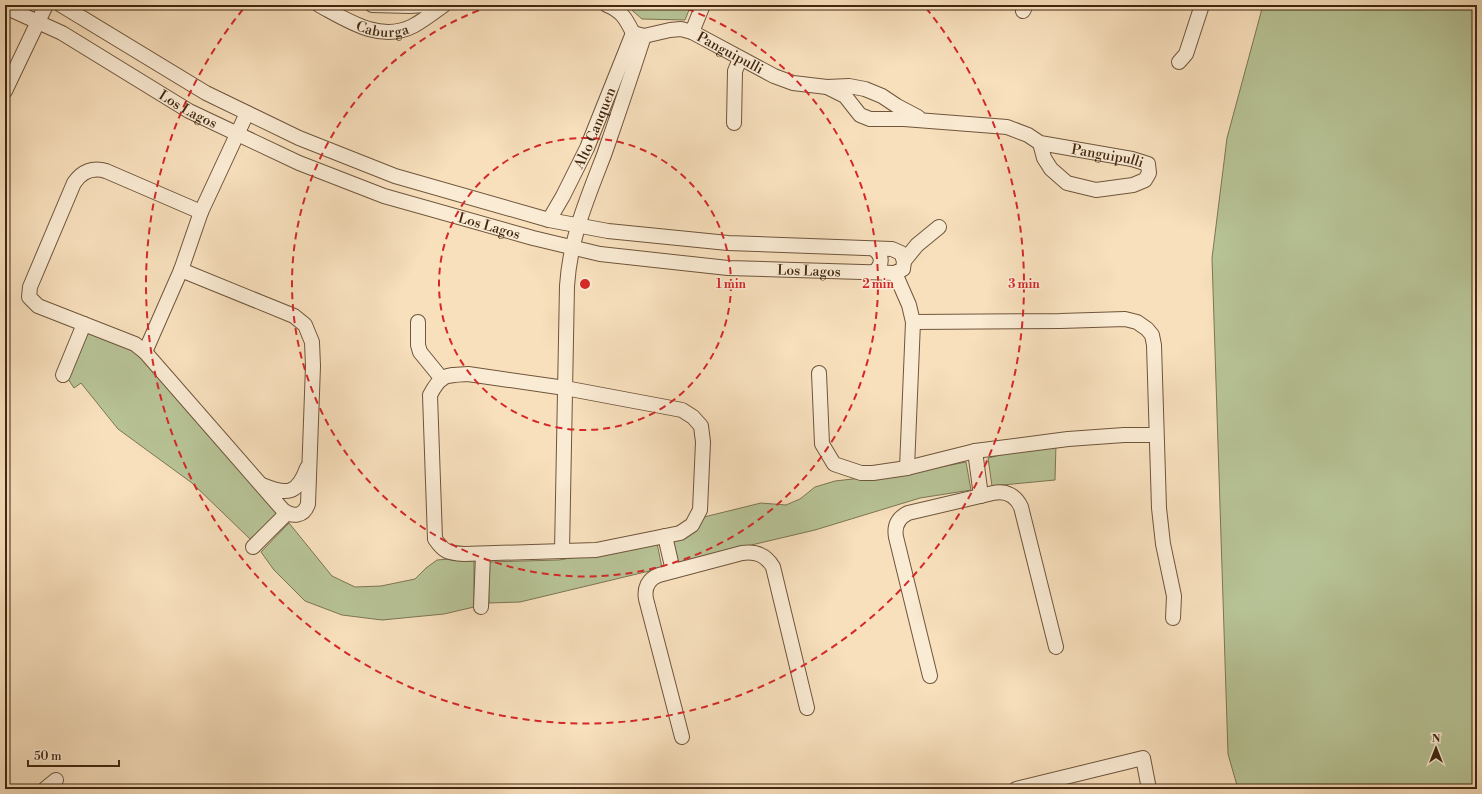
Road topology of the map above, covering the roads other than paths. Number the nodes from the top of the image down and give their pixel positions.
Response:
1 (46, 5) edge
2 (61, 5) edge
3 (319, 5) edge
4 (372, 5) edge
5 (427, 5) edge
6 (444, 5) edge
7 (607, 5) edge
8 (703, 5) edge
9 (1202, 5) edge
10 (5, 7) edge
11 (38, 22) junction
12 (692, 32) junction
13 (638, 35) junction
14 (740, 59) junction
15 (1179, 62) dead end
16 (827, 87) junction
17 (5, 91) edge
18 (247, 113) junction
19 (924, 120) junction
20 (734, 122) dead end
21 (238, 134) junction
22 (1040, 143) junction
23 (587, 148) junction
24 (604, 154) junction
25 (201, 212) junction
26 (548, 220) junction
27 (577, 226) junction
28 (939, 227) dead end
29 (571, 247) junction
30 (874, 249) junction
31 (904, 261) junction
32 (181, 270) junction
33 (874, 272) junction
34 (895, 273) junction
35 (418, 322) dead end
36 (912, 322) junction
37 (84, 324) junction
38 (145, 352) junction
39 (819, 373) dead end
40 (63, 375) dead end
41 (442, 379) junction
42 (565, 388) junction
43 (1156, 435) junction
44 (975, 451) junction
45 (310, 460) junction
46 (907, 468) junction
47 (260, 484) junction
48 (291, 491) junction
49 (981, 496) junction
50 (308, 499) junction
51 (285, 511) junction
52 (665, 536) junction
53 (253, 547) dead end
54 (562, 551) junction
55 (483, 554) junction
56 (673, 571) junction
57 (481, 607) dead end
58 (1173, 618) dead end
59 (1056, 647) dead end
60 (930, 676) dead end
61 (806, 708) dead end
62 (682, 737) dead end
63 (1016, 789) edge
64 (1149, 789) edge

1 - 11 street
2 - 18 street, Los Lagos
3 - 6 street, Caburga
4 - 5 street, Caburga
7 - 13 street
8 - 12 street
9 - 15 street
10 - 11 street, Los Lagos
11 - 17 street
11 - 21 street, Los Lagos
12 - 13 street, Panguipulli
12 - 14 street, Panguipulli
13 - 23 street, Alto Canquen
13 - 24 street, Alto Canquen
14 - 16 street, Panguipulli
14 - 20 street
16 - 19 street, Panguipulli
16 - 19 street, Panguipulli
18 - 21 street
18 - 26 street, Los Lagos
19 - 22 street, Panguipulli
21 - 25 street
21 - 29 street, Los Lagos
22 - 22 street, Panguipulli
23 - 24 street
23 - 26 street, Alto Canquen
24 - 27 street, Alto Canquen
25 - 32 street
25 - 37 street
26 - 27 street, Los Lagos
27 - 29 street, Alto Canquen
27 - 30 street, Los Lagos
28 - 31 street
29 - 33 street, Los Lagos
29 - 42 street, Alto Canquen
30 - 31 street, Los Lagos
30 - 33 street
31 - 34 street
32 - 38 street
32 - 45 street
33 - 34 street, Los Lagos
34 - 36 street
35 - 41 street
36 - 43 street
36 - 46 street
37 - 38 street
37 - 40 street
38 - 47 street
39 - 46 street
41 - 42 street
41 - 55 street
42 - 52 street
42 - 54 street, Alto Canquen
43 - 44 street
43 - 58 street
44 - 46 street
44 - 49 street
45 - 48 street
45 - 50 street
47 - 48 street
47 - 51 street
48 - 50 street
48 - 51 street
49 - 59 street
49 - 60 street
50 - 51 street
51 - 53 street
52 - 54 street
52 - 56 street
54 - 55 street
55 - 57 street
56 - 61 street
56 - 62 street
63 - 64 street

